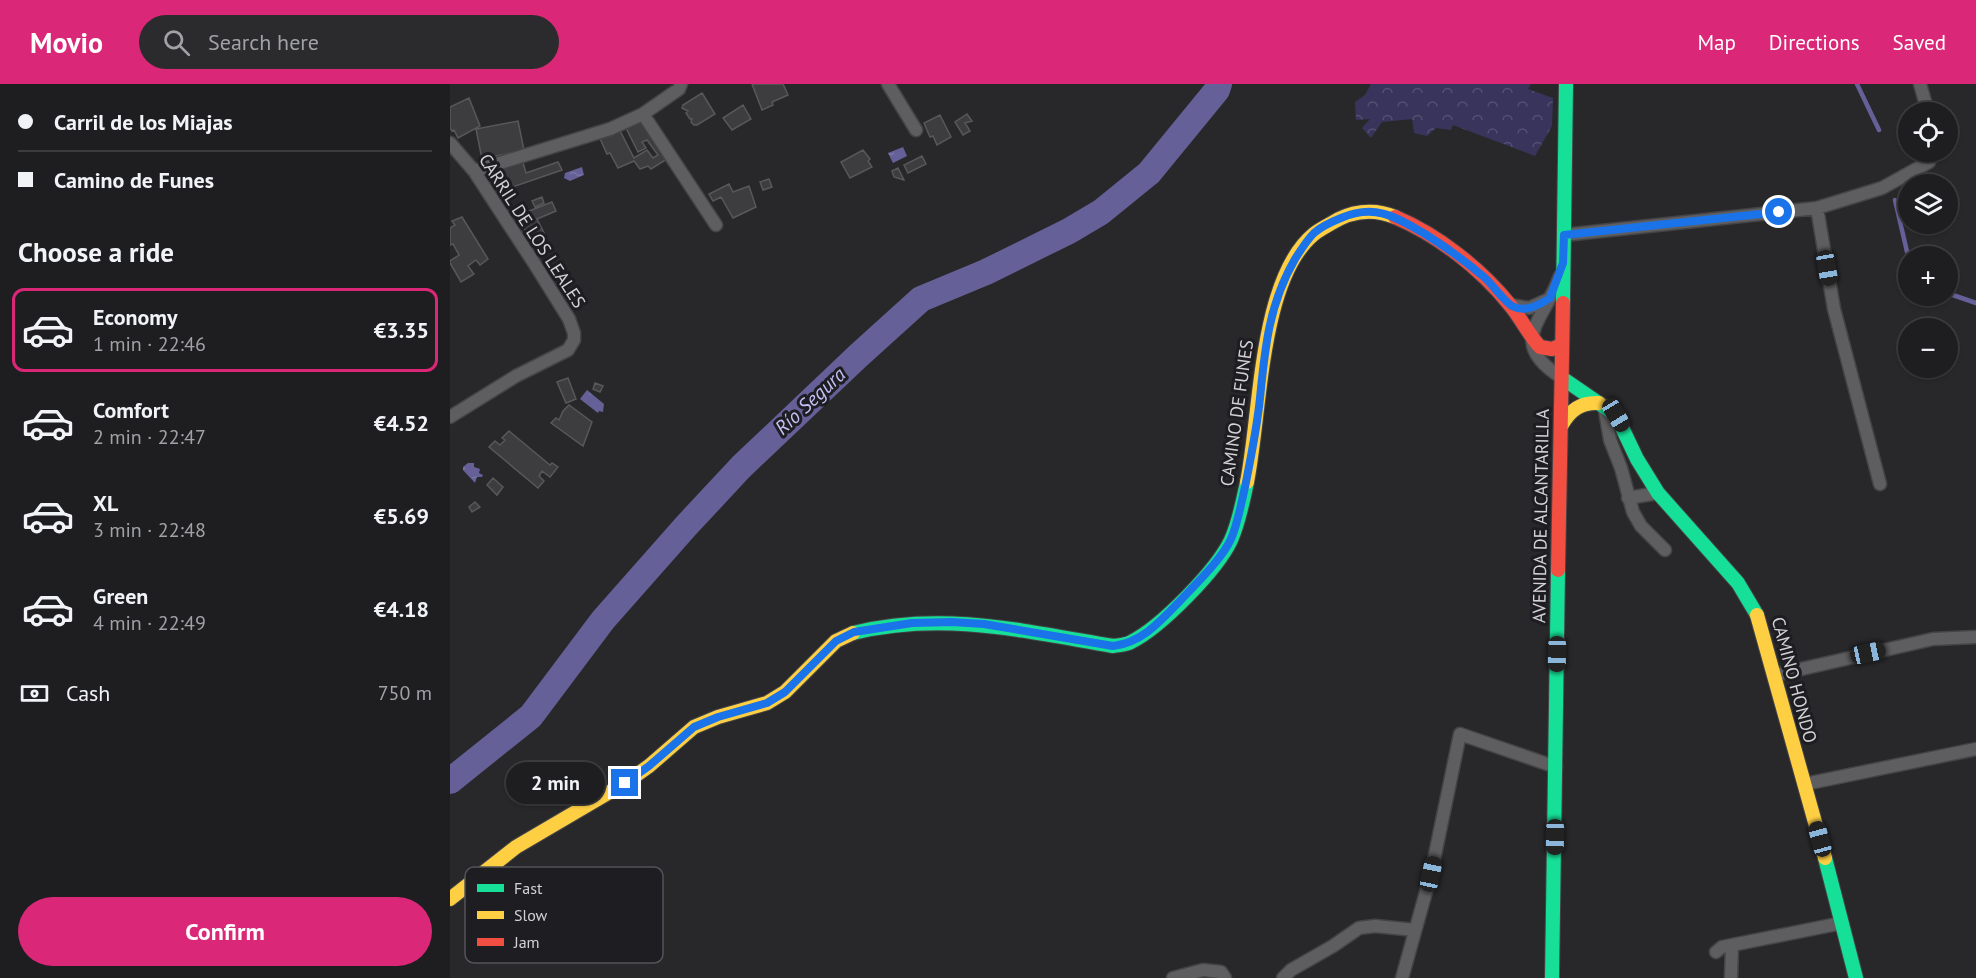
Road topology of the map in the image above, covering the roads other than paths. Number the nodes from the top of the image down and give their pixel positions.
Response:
1 (681, 84) edge
2 (888, 84) edge
3 (1566, 84) edge
4 (1920, 84) edge
5 (1925, 102) edge
6 (643, 114) junction
7 (916, 130) dead end
8 (450, 142) edge
9 (1929, 162) edge
10 (474, 171) junction
11 (1817, 208) junction
12 (717, 225) dead end
13 (1564, 235) junction
14 (1563, 263) junction
15 (1550, 298) junction
16 (1511, 305) junction
17 (1533, 337) junction
18 (1562, 345) junction
19 (1562, 378) junction
20 (1601, 404) junction
21 (450, 417) edge
22 (1561, 426) junction
23 (1880, 484) dead end
24 (1658, 493) junction
25 (1628, 498) junction
26 (1665, 550) dead end
27 (1976, 637) edge
28 (1775, 675) junction
29 (1976, 749) edge
30 (1556, 767) junction
31 (1805, 784) junction
32 (491, 867) edge
33 (465, 887) edge
34 (450, 899) edge
35 (1842, 923) junction
36 (1415, 930) junction
37 (1732, 945) junction
38 (1716, 952) dead end
39 (1173, 978) edge
40 (1225, 978) edge
41 (1283, 978) edge
42 (1402, 978) edge
43 (1552, 978) edge
44 (1731, 978) edge
45 (1856, 978) edge

1 - 6 street
2 - 7 street
3 - 13 main road, AVENIDA DE ALCANTARILLA
4 - 5 street
6 - 10 street
6 - 12 street
8 - 10 street, CARRIL DE LOS LEALES
9 - 11 street
10 - 21 street, CARRIL DE LOS LEALES
11 - 13 street
11 - 23 street
13 - 14 main road, AVENIDA DE ALCANTARILLA
14 - 15 street
14 - 18 main road, AVENIDA DE ALCANTARILLA
15 - 16 street
15 - 17 street
16 - 17 main road, CAMINO DE FUNES
16 - 32 main road, CAMINO DE FUNES
17 - 18 main road
17 - 19 street
18 - 19 main road, AVENIDA DE ALCANTARILLA
19 - 20 main road, CAMINO HONDO
19 - 22 main road, AVENIDA DE ALCANTARILLA
20 - 22 main road
20 - 24 main road, CAMINO HONDO
20 - 25 street
22 - 30 main road, AVENIDA DE ALCANTARILLA
24 - 25 street
24 - 28 main road, CAMINO HONDO
25 - 26 street
27 - 28 street
28 - 31 main road, CAMINO HONDO
29 - 31 street
30 - 36 street
30 - 43 main road, AVENIDA DE ALCANTARILLA
31 - 35 main road, CAMINO HONDO
33 - 34 main road, CAMINO DE FUNES
35 - 37 street
35 - 45 main road, CAMINO HONDO
36 - 41 street
36 - 42 street
37 - 38 street
37 - 44 street
39 - 40 street

